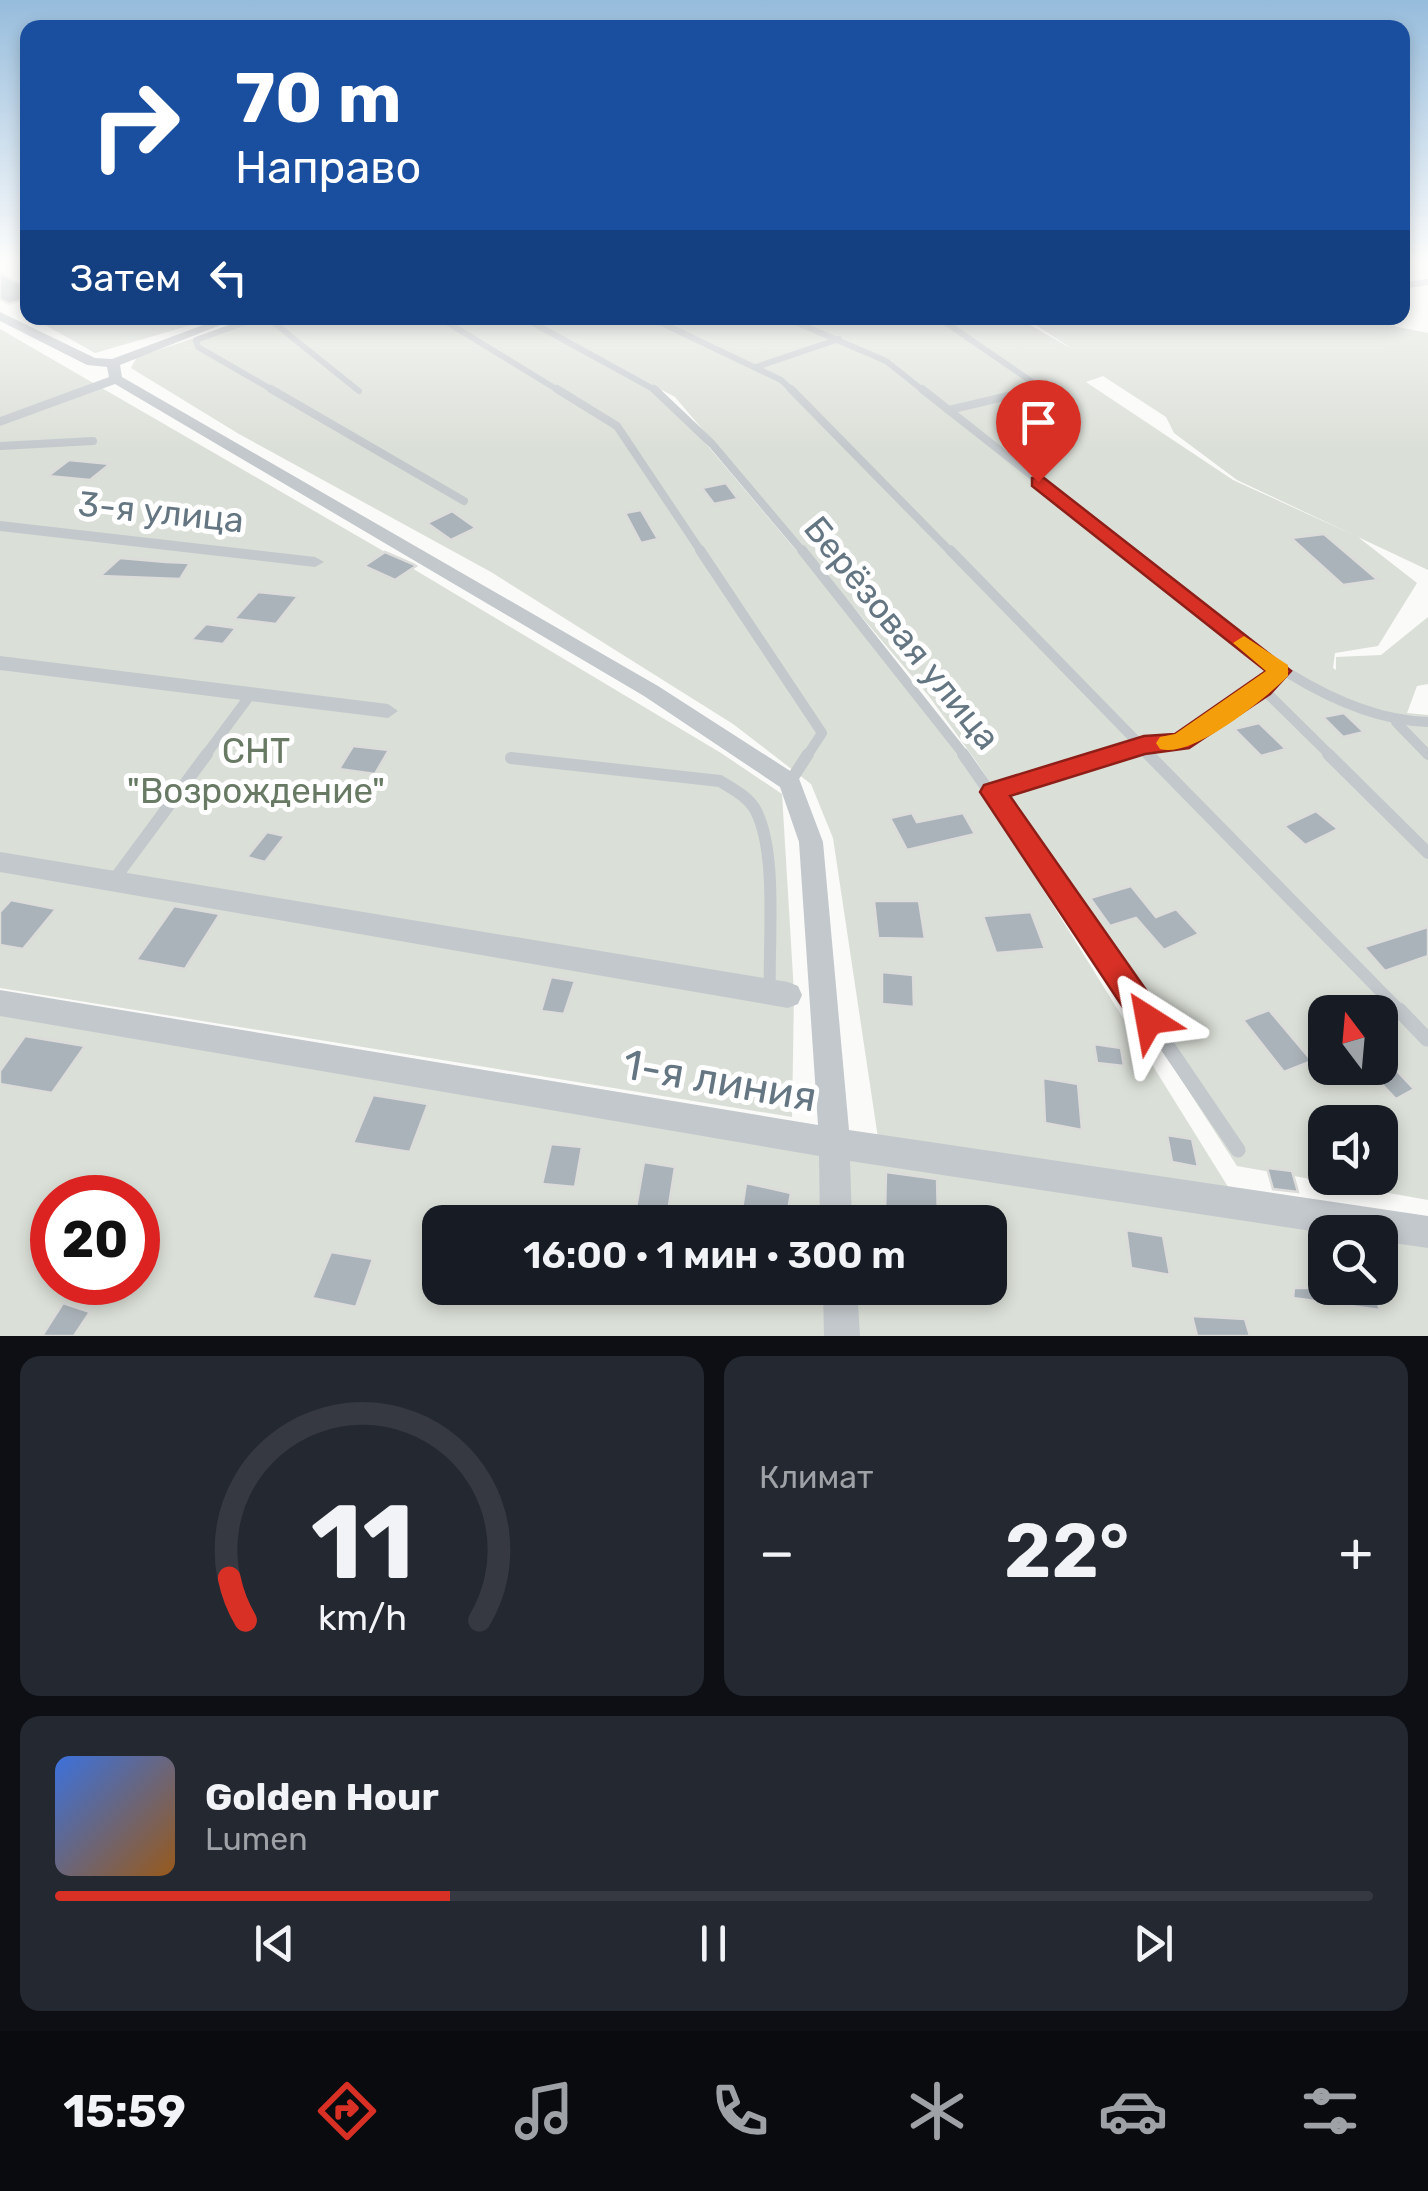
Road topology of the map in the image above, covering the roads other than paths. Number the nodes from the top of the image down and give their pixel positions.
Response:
1 (16, 325) edge
2 (216, 325) edge
3 (237, 325) edge
4 (277, 325) edge
5 (452, 325) edge
6 (537, 325) edge
7 (667, 325) edge
8 (805, 325) edge
9 (950, 325) edge
10 (839, 339) junction
11 (756, 367) junction
12 (114, 371) junction
13 (359, 391) dead end
14 (949, 410) junction
15 (0, 422) edge
16 (93, 441) dead end
17 (0, 446) edge
18 (464, 501) dead end
19 (0, 526) edge
20 (315, 562) dead end
21 (0, 663) edge
22 (1280, 671) junction
23 (1262, 688) junction
24 (250, 694) junction
25 (388, 711) dead end
26 (1395, 721) junction
27 (1428, 722) edge
28 (1144, 745) junction
29 (1428, 755) edge
30 (511, 758) dead end
31 (790, 782) junction
32 (993, 792) junction
33 (1428, 854) edge
34 (0, 862) edge
35 (113, 881) junction
36 (779, 994) joint
37 (0, 1003) edge
38 (1427, 1039) edge
39 (832, 1142) junction
40 (1238, 1150) dead end
41 (835, 1205) edge
42 (1428, 1232) edge
43 (841, 1305) edge
44 (842, 1336) edge

1 - 12 street
2 - 12 street
3 - 18 lane
4 - 13 lane
5 - 31 lane
6 - 32 lane, Берёзовая улица
7 - 11 lane
8 - 10 lane
9 - 14 lane
10 - 11 lane
10 - 14 lane
11 - 28 lane
12 - 15 street
12 - 31 street
14 - 22 lane
16 - 17 lane
19 - 20 street, 3-я улица
21 - 24 street
22 - 23 lane
22 - 26 lane
23 - 28 lane
23 - 33 lane
24 - 25 street
24 - 35 lane
26 - 27 lane
26 - 29 lane
28 - 32 lane
28 - 38 lane
30 - 36 lane
31 - 39 street
32 - 40 lane, Берёзовая улица
34 - 35 street
35 - 36 street
37 - 39 street, 1-я линия
39 - 41 street
39 - 42 street, 1-я линия
43 - 44 street

